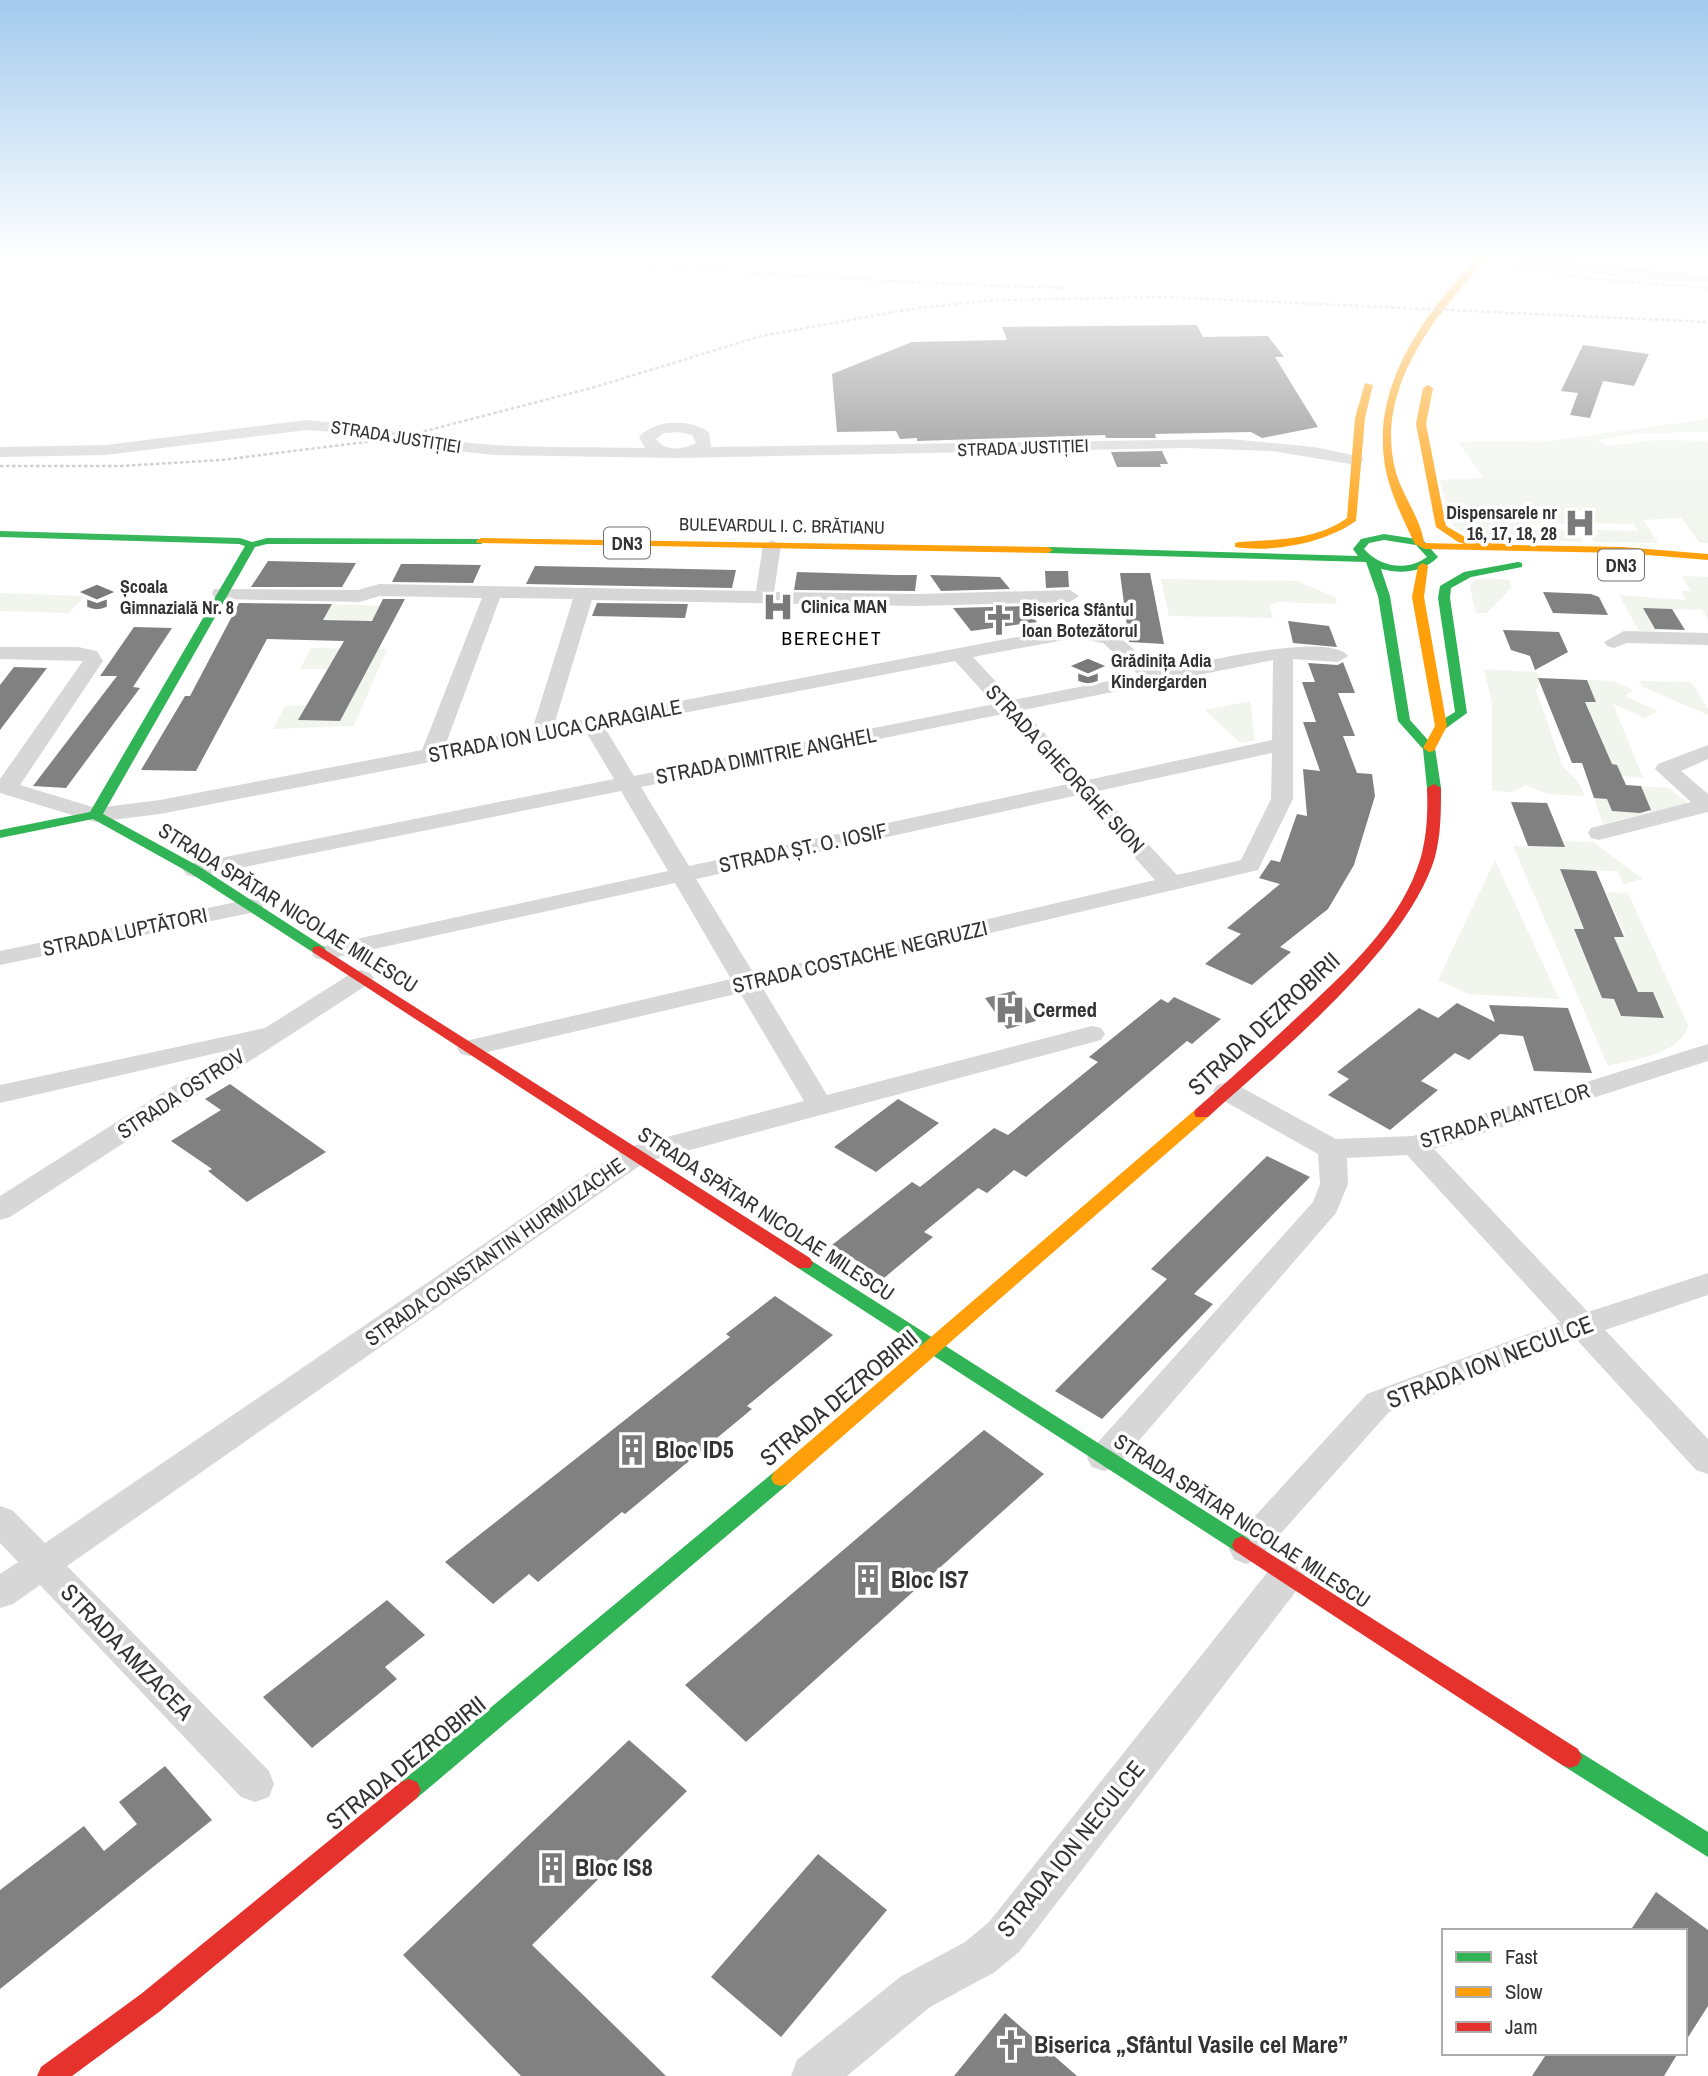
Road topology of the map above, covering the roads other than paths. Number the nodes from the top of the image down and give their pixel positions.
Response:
1 (1411, 354) edge
2 (1375, 375) junction
3 (1428, 388) junction
4 (653, 431) junction
5 (0, 452) edge
6 (689, 452) junction
7 (580, 453) junction
8 (667, 453) junction
9 (1361, 474) junction
10 (1395, 486) junction
11 (1385, 502) dead end
12 (1434, 502) junction
13 (0, 534) edge
14 (1370, 534) junction
15 (52, 535) junction
16 (176, 535) junction
17 (343, 537) junction
18 (1420, 538) junction
19 (254, 539) junction
20 (482, 541) junction
21 (772, 545) junction
22 (1239, 545) junction
23 (996, 548) junction
24 (1524, 548) junction
25 (1708, 558) edge
26 (1369, 561) junction
27 (1534, 563) junction
28 (1427, 564) junction
29 (493, 592) junction
30 (220, 593) junction
31 (584, 594) junction
32 (1070, 596) dead end
33 (764, 597) junction
34 (1708, 639) edge
35 (1614, 642) dead end
36 (1283, 652) junction
37 (0, 653) edge
38 (959, 654) junction
39 (1338, 656) dead end
40 (1155, 678) junction
41 (1008, 707) junction
42 (593, 724) junction
43 (1441, 726) junction
44 (541, 734) junction
45 (1282, 744) junction
46 (1429, 748) junction
47 (1708, 751) edge
48 (431, 755) junction
49 (628, 783) junction
50 (4, 787) edge
51 (1082, 787) junction
52 (1708, 805) edge
53 (95, 815) junction
54 (1599, 833) dead end
55 (0, 834) edge
56 (195, 870) junction
57 (682, 875) junction
58 (1172, 884) junction
59 (251, 906) junction
60 (324, 953) junction
61 (0, 958) edge
62 (361, 978) junction
63 (747, 983) junction
64 (279, 1031) junction
65 (1092, 1034) dead end
66 (470, 1048) junction
67 (1708, 1052) edge
68 (1227, 1091) junction
69 (0, 1094) edge
70 (820, 1106) junction
71 (1414, 1144) junction
72 (1332, 1150) junction
73 (635, 1155) junction
74 (0, 1210) edge
75 (1708, 1284) edge
76 (1582, 1326) junction
77 (934, 1348) junction
78 (1104, 1458) junction
79 (1708, 1461) edge
80 (0, 1520) edge
81 (1246, 1549) junction
82 (43, 1564) junction
83 (1287, 1575) junction
84 (0, 1593) edge
85 (255, 1784) dead end
86 (1708, 1846) edge
87 (150, 2003) junction
88 (50, 2076) edge
89 (71, 2076) edge
90 (813, 2076) edge

1 - 10 main road
2 - 3 main road
2 - 3 main road
2 - 9 main road
3 - 12 main road
4 - 6 street
4 - 7 street
4 - 8 street
5 - 7 street, STRADA JUSTIȚIEI
6 - 8 street, STRADA JUSTIȚIEI
6 - 9 street, STRADA JUSTIȚIEI
7 - 8 street, STRADA JUSTIȚIEI
9 - 22 main road
10 - 11 main road
10 - 18 main road
12 - 18 main road
12 - 24 main road
13 - 15 main road, BULEVARDUL I. C. BRĂTIANU / DN3
14 - 18 main road, DN3
14 - 22 main road, BULEVARDUL I. C. BRĂTIANU / DN3
14 - 26 main road
15 - 16 main road, BULEVARDUL I. C. BRĂTIANU / DN3
15 - 19 main road, BULEVARDUL I. C. BRĂTIANU / DN3
16 - 17 main road
16 - 19 main road, BULEVARDUL I. C. BRĂTIANU / DN3
17 - 19 main road, BULEVARDUL I. C. BRĂTIANU / DN3
17 - 20 main road, BULEVARDUL I. C. BRĂTIANU / DN3
18 - 24 main road, DN3
18 - 28 main road
19 - 20 main road, BULEVARDUL I. C. BRĂTIANU / DN3
19 - 30 main road
20 - 21 main road, BULEVARDUL I. C. BRĂTIANU / DN3
21 - 23 main road, BULEVARDUL I. C. BRĂTIANU / DN3
21 - 33 street
22 - 23 main road, BULEVARDUL I. C. BRĂTIANU / DN3
23 - 26 main road, BULEVARDUL I. C. BRĂTIANU / DN3
24 - 25 main road, DN3
25 - 27 main road, DN3
26 - 28 main road, DN3
26 - 46 main road
27 - 28 main road, DN3
27 - 43 main road
28 - 43 main road
29 - 30 street
29 - 31 street
29 - 48 street
30 - 53 main road
31 - 33 street
31 - 44 street
32 - 33 street
34 - 35 street
36 - 39 street, STRADA DIMITRIE ANGHEL
36 - 40 street, STRADA DIMITRIE ANGHEL
36 - 45 street
37 - 50 street
38 - 40 street, STRADA ION LUCA CARAGIALE
38 - 41 street, STRADA GHEORGHE SION
38 - 42 street, STRADA ION LUCA CARAGIALE
40 - 41 street, STRADA DIMITRIE ANGHEL
41 - 49 street, STRADA DIMITRIE ANGHEL
41 - 51 street, STRADA GHEORGHE SION
42 - 44 street, STRADA ION LUCA CARAGIALE
42 - 49 street
43 - 46 main road
44 - 48 street, STRADA ION LUCA CARAGIALE
45 - 51 street, STRADA ȘT. O. IOSIF
45 - 58 street, STRADA COSTACHE NEGRUZZI
46 - 68 main road, STRADA DEZROBIRII
47 - 52 street
48 - 53 street, STRADA ION LUCA CARAGIALE
49 - 56 street, STRADA DIMITRIE ANGHEL
49 - 57 street
50 - 53 street
51 - 57 street, STRADA ȘT. O. IOSIF
51 - 58 street, STRADA GHEORGHE SION
52 - 54 street
53 - 55 main road, STRADA ION LUCA CARAGIALE
53 - 56 main road, STRADA SPĂTAR NICOLAE MILESCU
56 - 59 main road, STRADA SPĂTAR NICOLAE MILESCU
57 - 60 street, STRADA ȘT. O. IOSIF
57 - 63 street
58 - 63 street, STRADA COSTACHE NEGRUZZI
59 - 60 main road, STRADA SPĂTAR NICOLAE MILESCU
59 - 61 street, STRADA LUPTĂTORI
60 - 62 main road, STRADA SPĂTAR NICOLAE MILESCU
62 - 64 street, STRADA OSTROV
62 - 66 main road, STRADA SPĂTAR NICOLAE MILESCU
63 - 66 street, STRADA COSTACHE NEGRUZZI
63 - 70 street
64 - 69 street
64 - 74 street, STRADA OSTROV
65 - 70 street, STRADA CONSTANTIN HURMUZACHE
66 - 73 main road, STRADA SPĂTAR NICOLAE MILESCU
67 - 71 street, STRADA PLANTELOR
68 - 72 street
68 - 77 main road, STRADA DEZROBIRII
70 - 73 street, STRADA CONSTANTIN HURMUZACHE
71 - 72 street, STRADA PLANTELOR
71 - 76 street
72 - 78 street
73 - 77 main road, STRADA SPĂTAR NICOLAE MILESCU
73 - 82 street, STRADA CONSTANTIN HURMUZACHE
75 - 76 street, STRADA ION NECULCE
76 - 79 street
76 - 81 street, STRADA ION NECULCE
77 - 78 main road, STRADA SPĂTAR NICOLAE MILESCU
77 - 87 main road, STRADA DEZROBIRII
78 - 81 main road, STRADA SPĂTAR NICOLAE MILESCU
80 - 82 street, STRADA AMZACEA
81 - 83 main road, STRADA SPĂTAR NICOLAE MILESCU
82 - 84 street, STRADA CONSTANTIN HURMUZACHE
82 - 85 street, STRADA AMZACEA
83 - 86 main road, STRADA SPĂTAR NICOLAE MILESCU
83 - 90 street, STRADA ION NECULCE
87 - 88 main road, STRADA DEZROBIRII
87 - 89 main road, STRADA DEZROBIRII

